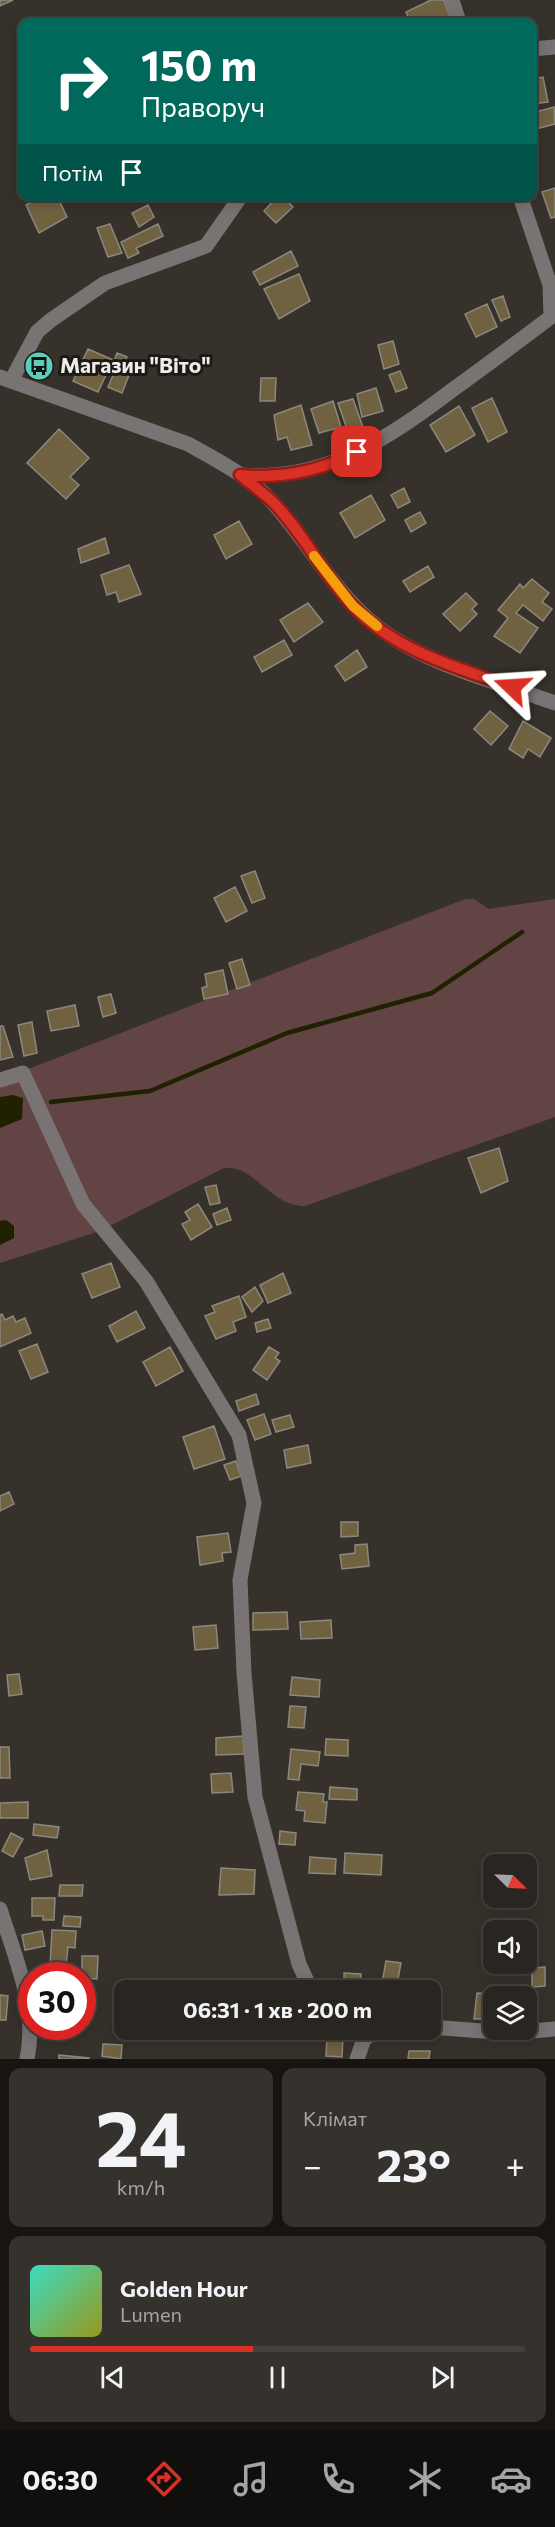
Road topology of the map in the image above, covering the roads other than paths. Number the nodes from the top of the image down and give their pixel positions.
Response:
1 (452, 0) edge
2 (458, 18) edge
3 (555, 47) edge
4 (537, 49) edge
5 (238, 201) edge
6 (522, 201) edge
7 (553, 318) edge
8 (5, 379) edge
9 (240, 475) junction
10 (555, 703) edge
11 (0, 1080) edge
12 (0, 1910) edge
13 (306, 1980) edge
14 (441, 2028) edge
15 (555, 2029) edge
16 (364, 2040) edge
17 (27, 2059) edge
18 (357, 2059) edge

1 - 2 street
3 - 4 street
5 - 8 street
6 - 7 street
7 - 9 street
8 - 9 street
9 - 10 street
11 - 13 street
12 - 17 street
14 - 15 street
16 - 18 street

